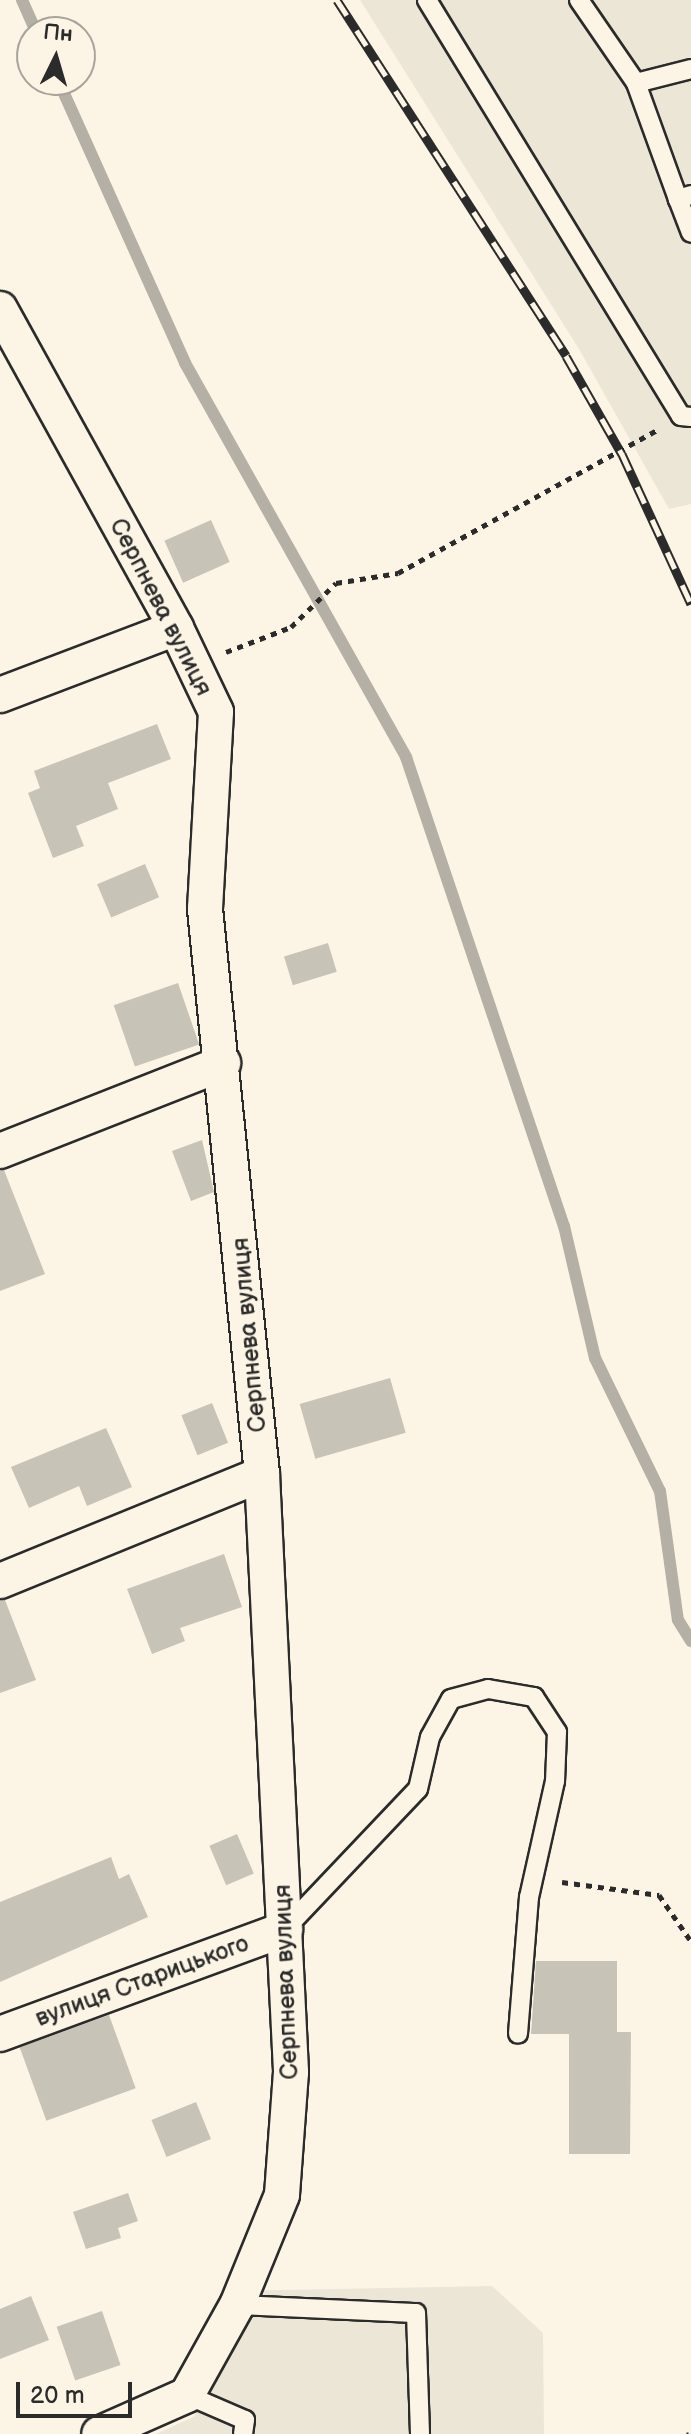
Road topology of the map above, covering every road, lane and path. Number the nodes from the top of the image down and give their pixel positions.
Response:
1 (427, 0) edge
2 (579, 0) edge
3 (691, 69) edge
4 (636, 83) junction
5 (685, 197) edge
6 (691, 233) edge
7 (0, 309) edge
8 (691, 417) edge
9 (642, 438) dead end
10 (176, 628) junction
11 (0, 695) edge
12 (223, 1063) junction
13 (0, 1151) edge
14 (262, 1474) junction
15 (0, 1581) edge
16 (534, 1874) junction
17 (285, 1929) junction
18 (691, 1941) edge
19 (0, 2034) edge
20 (518, 2034) dead end
21 (237, 2305) junction
22 (187, 2395) junction
23 (115, 2430) edge
24 (243, 2434) edge
25 (420, 2434) edge

1 - 8 lane
2 - 4 lane
3 - 4 lane
4 - 5 lane
5 - 6 lane
7 - 10 street, Серпнева вулиця
9 - 10 path
10 - 11 street
10 - 12 street, Серпнева вулиця
12 - 13 street
12 - 14 street, Серпнева вулиця
14 - 15 street
14 - 17 street, Серпнева вулиця
16 - 17 lane
16 - 18 path
16 - 20 lane
17 - 19 street, вулиця Старицького
17 - 21 street, Серпнева вулиця
21 - 22 street, Серпнева вулиця
21 - 25 lane
22 - 23 street
22 - 24 lane

